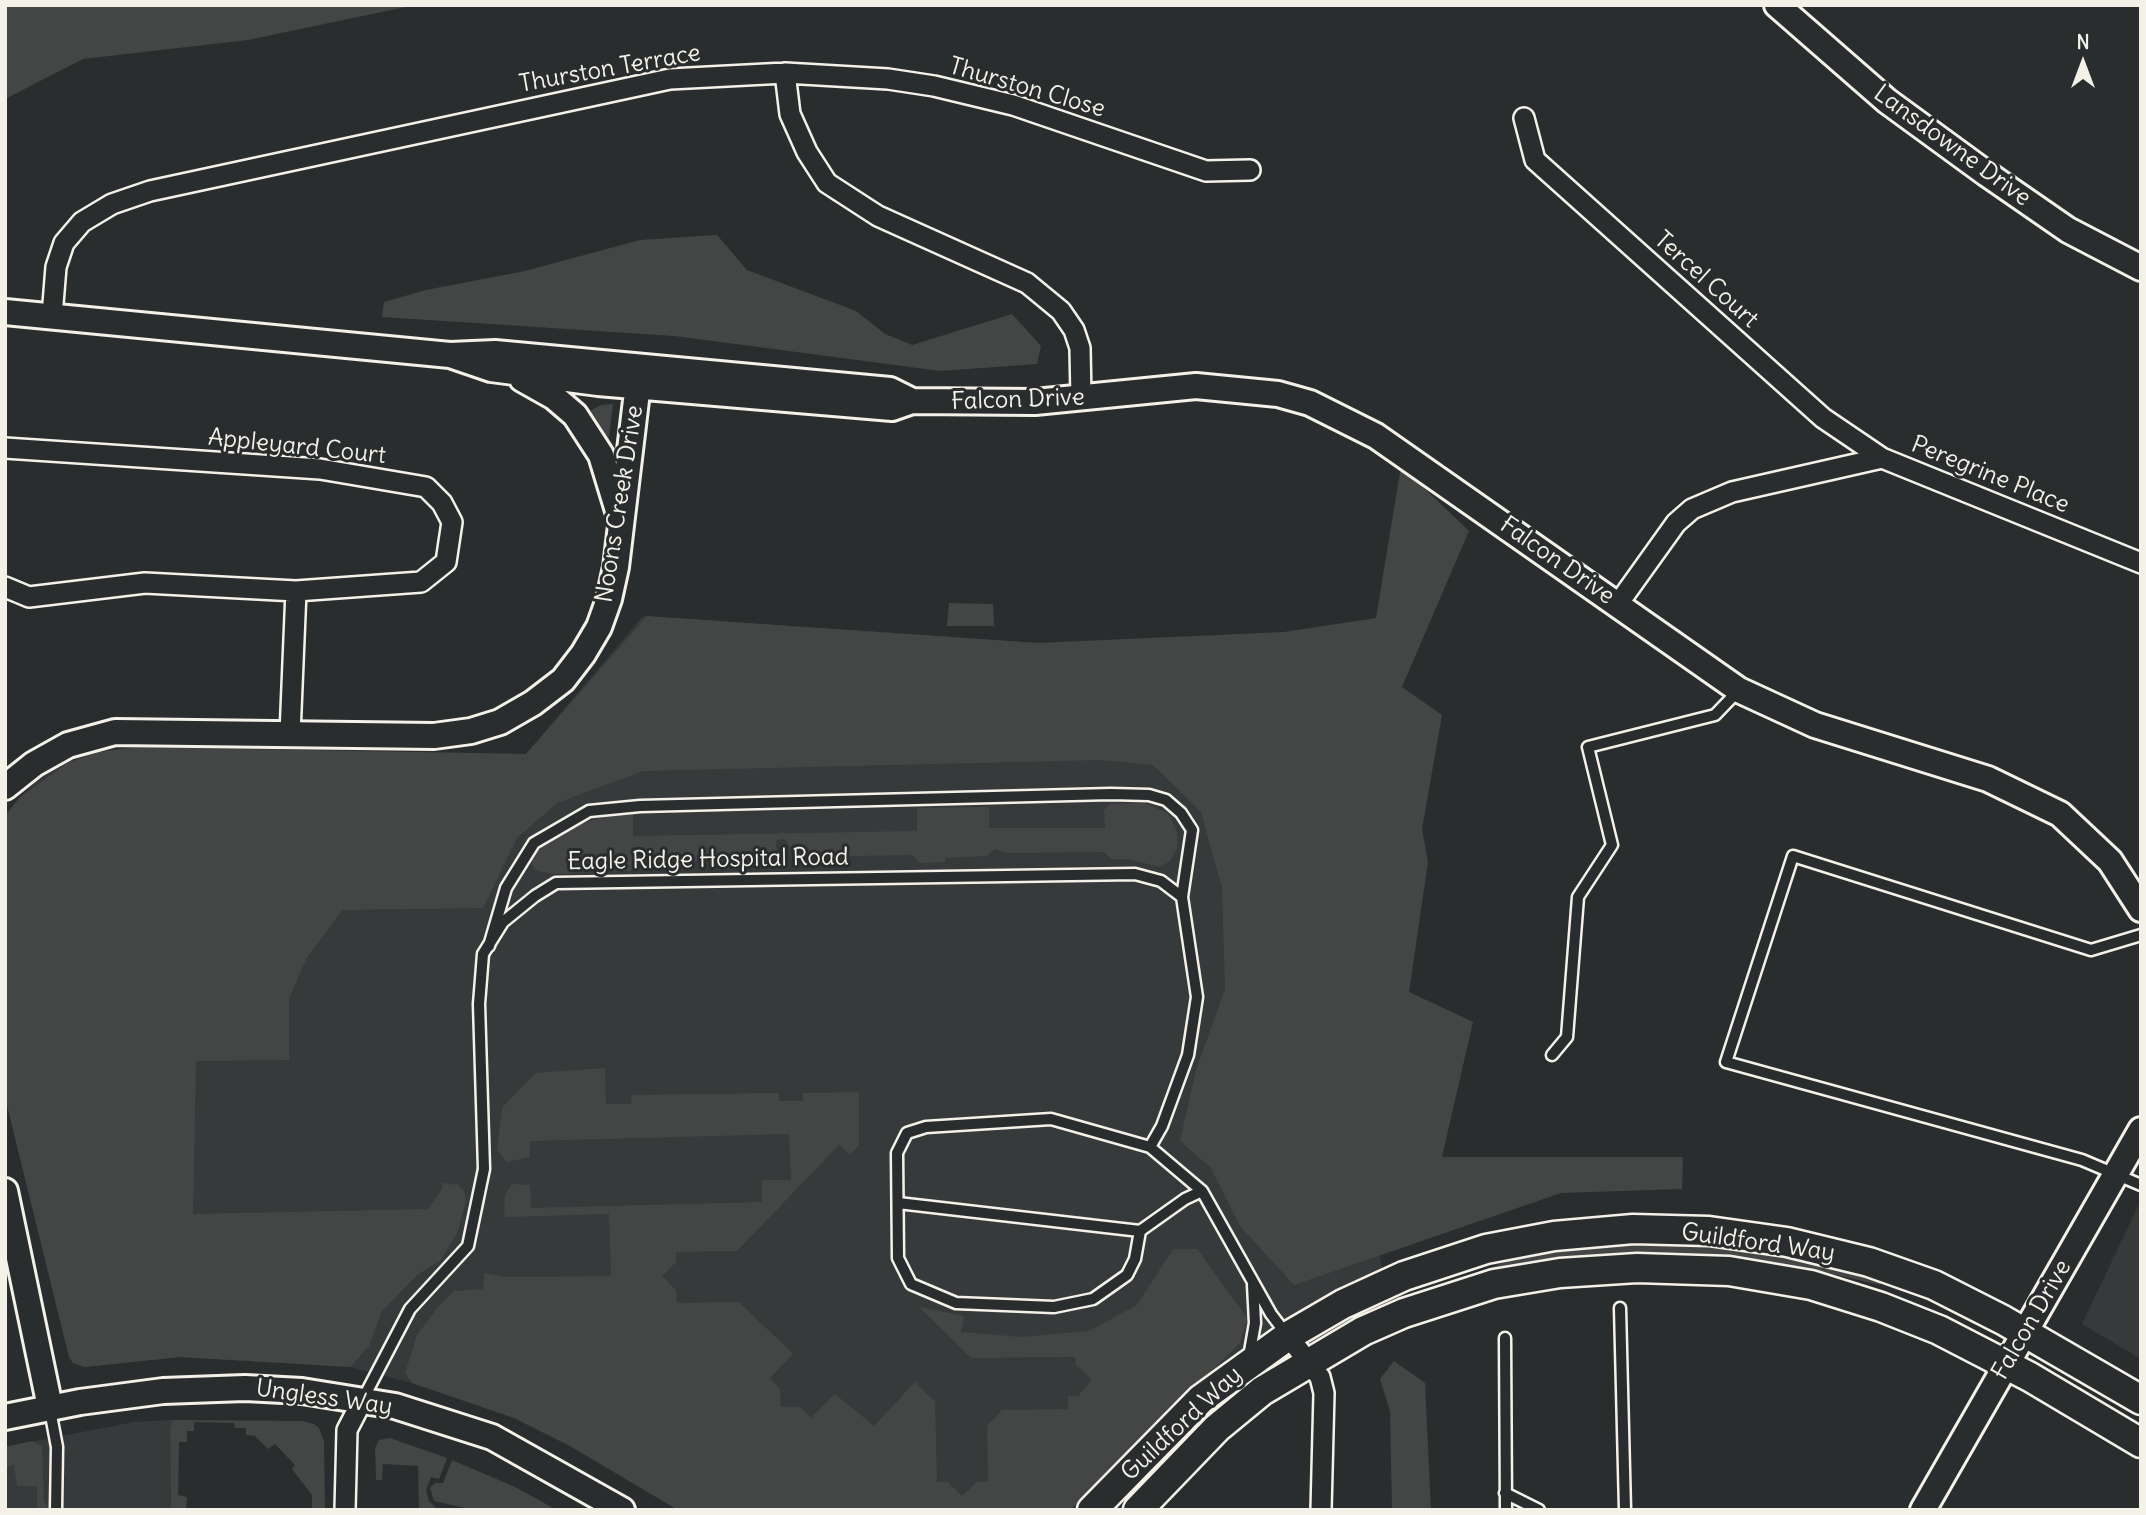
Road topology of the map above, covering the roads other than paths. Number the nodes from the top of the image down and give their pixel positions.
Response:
1 (1777, 5) edge
2 (785, 73) junction
3 (1524, 118) dead end
4 (1250, 170) dead end
5 (2141, 268) edge
6 (5, 312) edge
7 (52, 316) junction
8 (450, 355) junction
9 (491, 369) junction
10 (639, 377) junction
11 (1081, 398) junction
12 (5, 448) edge
13 (1882, 458) junction
14 (621, 522) junction
15 (2141, 563) edge
16 (5, 587) edge
17 (296, 592) junction
18 (1618, 604) junction
19 (1739, 691) junction
20 (290, 734) junction
21 (5, 788) edge
22 (1182, 897) junction
23 (2141, 909) edge
24 (2141, 935) edge
25 (488, 946) junction
26 (1552, 1055) dead end
27 (2141, 1130) edge
28 (1150, 1147) junction
29 (2117, 1174) junction
30 (2141, 1185) edge
31 (5, 1191) edge
32 (1202, 1191) junction
33 (898, 1203) junction
34 (1140, 1231) junction
35 (1253, 1281) junction
36 (1620, 1308) dead end
37 (2024, 1333) junction
38 (1288, 1336) junction
39 (1505, 1338) dead end
40 (1308, 1362) junction
41 (1248, 1363) junction
42 (2006, 1364) junction
43 (2141, 1400) edge
44 (362, 1401) junction
45 (50, 1408) junction
46 (5, 1417) edge
47 (2141, 1443) edge
48 (1506, 1493) junction
49 (56, 1510) edge
50 (345, 1510) edge
51 (622, 1510) edge
52 (1092, 1510) edge
53 (1138, 1510) edge
54 (1321, 1510) edge
55 (1506, 1510) edge
56 (1539, 1510) edge
57 (1625, 1510) edge
58 (1923, 1510) edge

1 - 5 street, Lansdowne Drive
2 - 4 street, Thurston Close
2 - 7 street, Thurston Terrace
2 - 11 street
3 - 13 street, Tercel Court
6 - 7 street
7 - 8 street
8 - 9 street, Falcon Drive
8 - 10 street
9 - 10 street, Falcon Drive
9 - 14 street
10 - 11 street, Falcon Drive
10 - 14 street, Noons Creek Drive
11 - 18 street, Falcon Drive
12 - 17 street, Appleyard Court
13 - 15 street, Peregrine Place
13 - 18 street, Peregrine Place
14 - 20 street, Noons Creek Drive
16 - 17 street, Appleyard Court
17 - 20 street
18 - 19 street, Falcon Drive
19 - 23 street, Falcon Drive
19 - 26 lane
20 - 21 street, Noons Creek Drive
22 - 25 lane, Eagle Ridge Hospital Road
22 - 25 lane
22 - 28 lane
24 - 29 lane
25 - 44 lane, Eagle Ridge Hospital Road
27 - 29 street, Falcon Drive
28 - 32 lane
28 - 33 lane
29 - 30 lane
29 - 37 street, Falcon Drive
31 - 45 street
32 - 34 lane
32 - 35 lane
33 - 34 lane
33 - 34 lane
35 - 38 lane
35 - 41 lane
36 - 57 lane
37 - 38 main road, Guildford Way
37 - 42 street, Falcon Drive
37 - 43 main road, Guildford Way
38 - 40 street
38 - 41 main road, Guildford Way
39 - 48 lane
40 - 42 main road, Guildford Way
40 - 53 main road, Guildford Way
40 - 54 street
41 - 52 main road, Guildford Way
42 - 47 main road, Guildford Way
42 - 58 street, Falcon Drive
44 - 45 street, Ungless Way
44 - 50 street
44 - 51 street, Ungless Way
45 - 46 street, Ungless Way
45 - 49 lane
48 - 55 lane
48 - 56 lane

